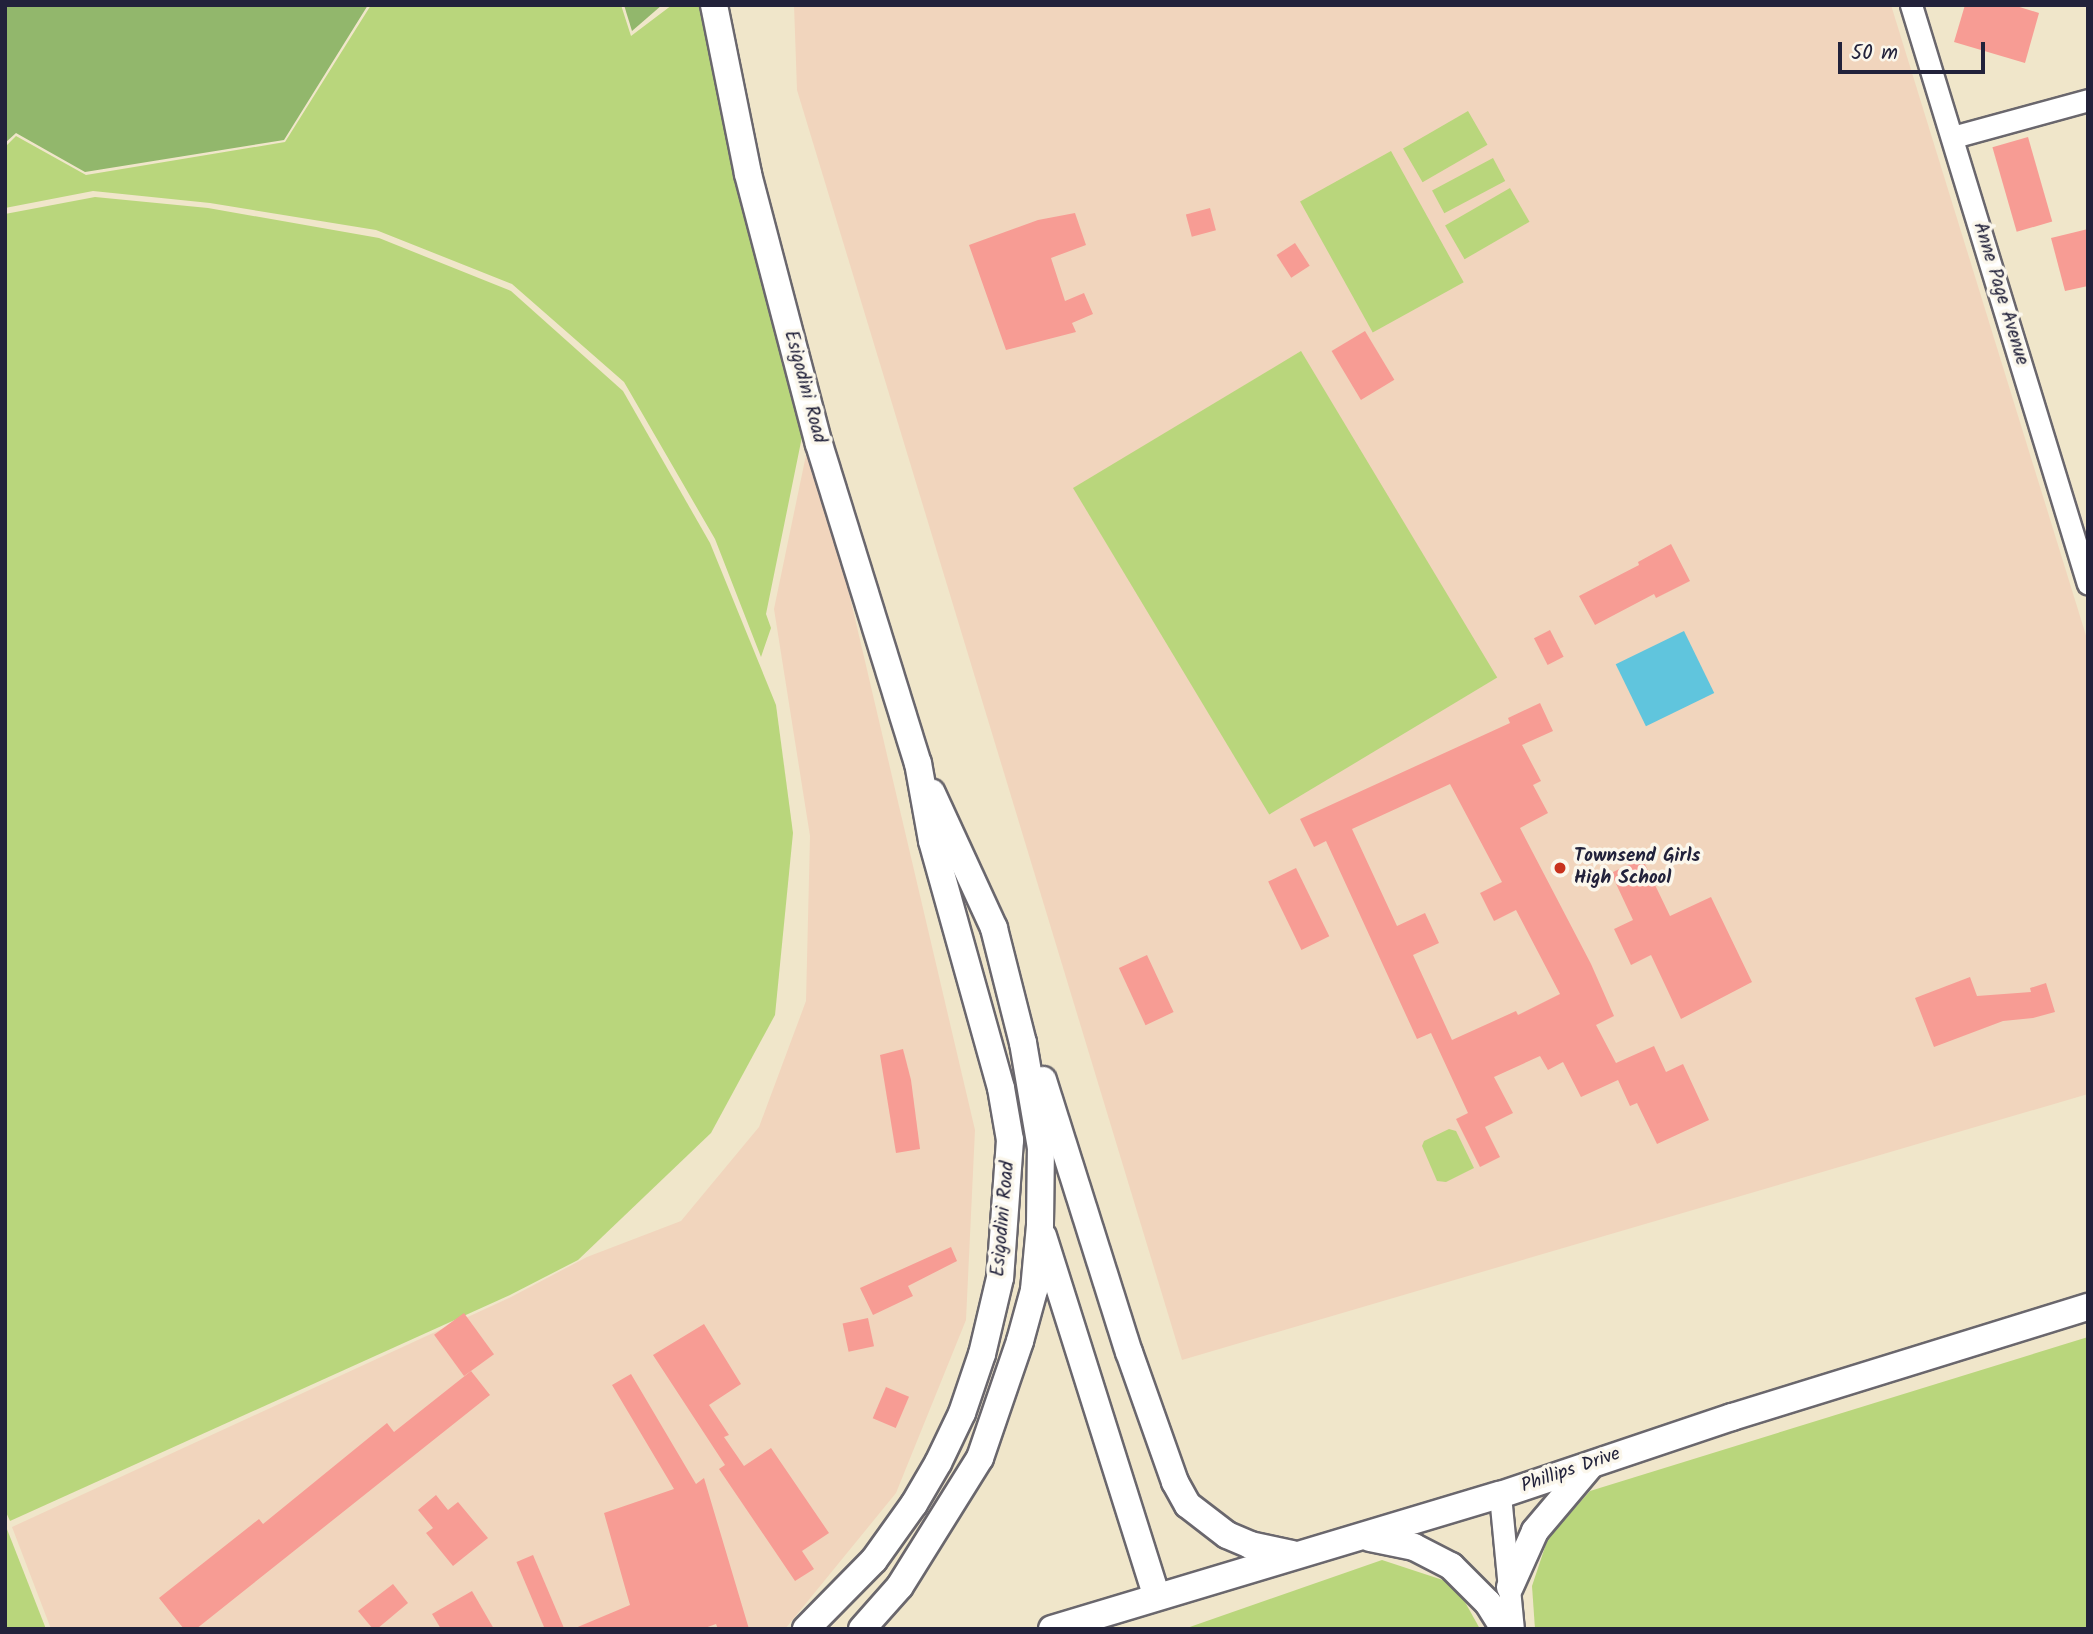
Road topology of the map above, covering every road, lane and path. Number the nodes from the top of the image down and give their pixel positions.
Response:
1 (714, 5) edge
2 (1911, 5) edge
3 (2088, 100) edge
4 (1953, 137) junction
5 (2088, 584) edge
6 (918, 763) junction
7 (994, 928) junction
8 (1010, 1140) junction
9 (1040, 1225) junction
10 (2088, 1307) edge
11 (1591, 1465) junction
12 (1500, 1495) junction
13 (1364, 1537) junction
14 (1299, 1555) junction
15 (1510, 1587) junction
16 (1156, 1595) junction
17 (806, 1629) edge
18 (862, 1629) edge
19 (1052, 1629) edge
20 (1504, 1629) edge
21 (1513, 1629) edge

1 - 6 main road, Esigodini Road
2 - 4 street, Anne Page Avenue
3 - 4 street
4 - 5 street, Anne Page Avenue
6 - 7 main road, Esigodini Road
6 - 8 main road, Esigodini Road
7 - 9 main road, Esigodini Road
7 - 14 main road
8 - 9 main road
8 - 17 main road, Esigodini Road
9 - 16 main road
9 - 18 main road, Esigodini Road
10 - 11 main road, Phillips Drive
11 - 12 main road, Phillips Drive
11 - 15 main road
12 - 13 main road, Phillips Drive
12 - 15 street
13 - 14 main road, Phillips Drive
13 - 20 main road
14 - 16 main road, Phillips Drive
15 - 21 street
16 - 19 main road, Phillips Drive

